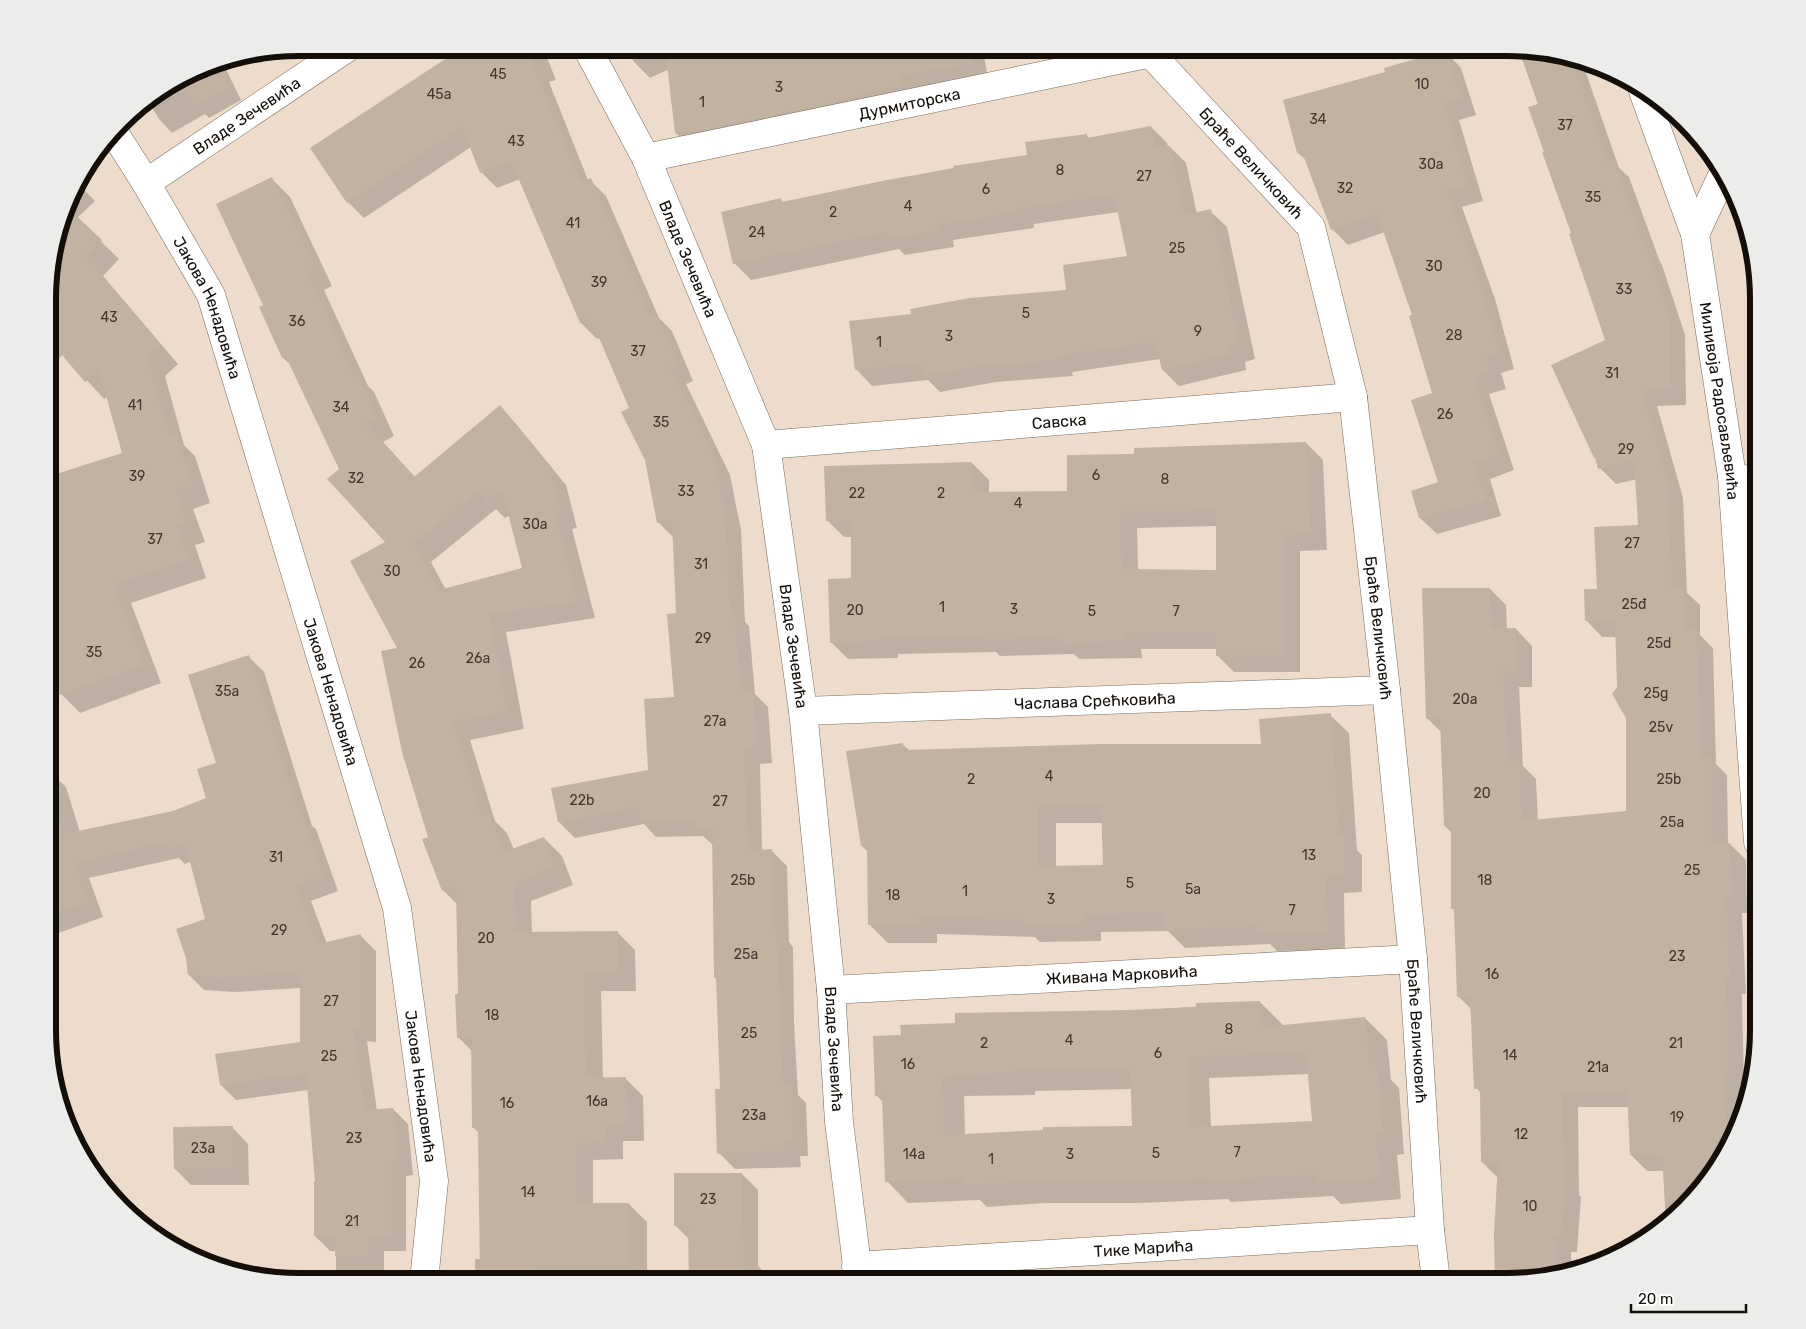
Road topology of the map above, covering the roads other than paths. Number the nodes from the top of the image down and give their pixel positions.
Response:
1 (335, 56) edge
2 (591, 56) edge
3 (1126, 56) edge
4 (1159, 56) edge
5 (1648, 101) edge
6 (118, 138) edge
7 (646, 158) junction
8 (146, 182) junction
9 (1719, 182) edge
10 (1694, 234) junction
11 (1353, 397) junction
12 (766, 445) junction
13 (1732, 476) junction
14 (1750, 481) edge
15 (1386, 690) junction
16 (803, 711) junction
17 (1750, 727) edge
18 (1414, 959) junction
19 (831, 990) junction
20 (1430, 1230) junction
21 (425, 1273) edge
22 (858, 1273) edge
23 (871, 1273) edge
24 (1435, 1273) edge

1 - 8 street, Владе Зечевића
2 - 7 street, Владе Зечевића
3 - 7 street, Дурмиторска
4 - 11 street, Браће Величковић
5 - 10 street, Миливоја Радосављевића
6 - 8 street, Јакова Ненадовића
7 - 12 street, Владе Зечевића
8 - 21 street, Јакова Ненадовића
9 - 10 street
10 - 13 street, Миливоја Радосављевића
11 - 12 street, Савска
11 - 15 street, Браће Величковић
12 - 16 street, Владе Зечевића
13 - 14 street
13 - 17 street, Миливоја Радосављевића
15 - 16 street, Часлава Срећковића
15 - 18 street, Браће Величковић
16 - 19 street, Владе Зечевића
18 - 19 street, Живана Марковића
18 - 20 street, Браће Величковић
19 - 22 street, Владе Зечевића
20 - 23 street, Тике Марића
20 - 24 street, Браће Величковић

